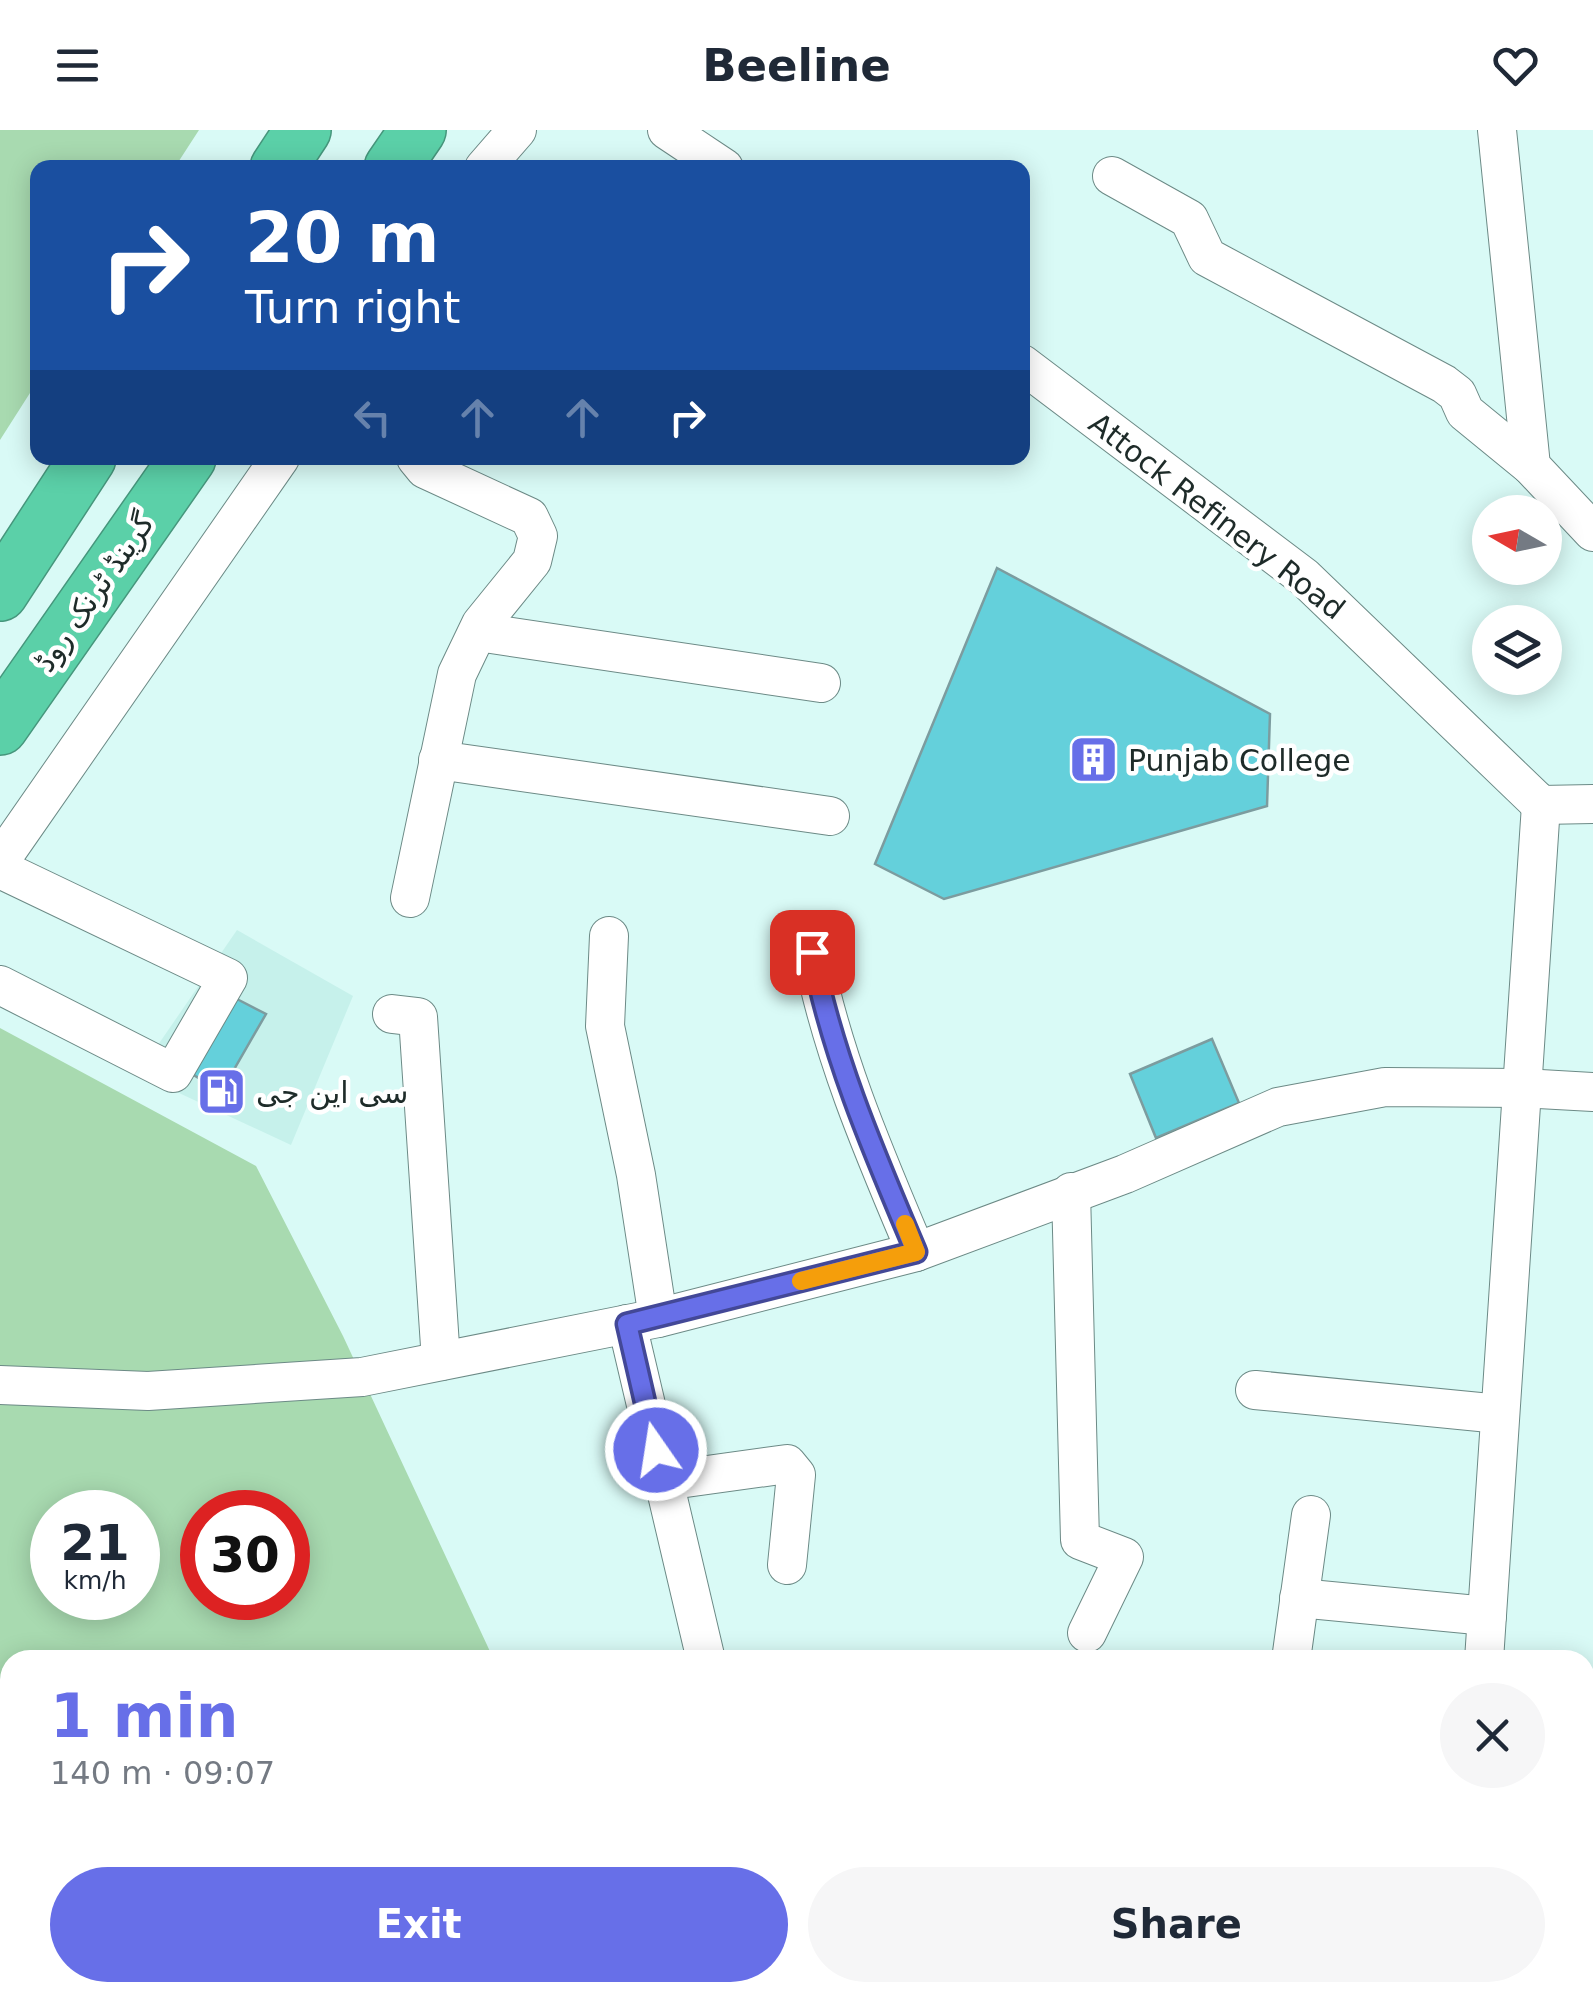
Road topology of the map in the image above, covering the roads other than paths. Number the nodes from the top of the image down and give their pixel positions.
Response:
1 (303, 130) edge
2 (418, 130) edge
3 (518, 130) edge
4 (538, 130) edge
5 (666, 130) edge
6 (1497, 130) edge
7 (283, 160) edge
8 (397, 160) edge
9 (491, 160) edge
10 (522, 160) edge
11 (712, 160) edge
12 (1112, 176) dead end
13 (1030, 370) edge
14 (83, 465) edge
15 (183, 465) edge
16 (275, 465) edge
17 (422, 465) edge
18 (1531, 466) junction
19 (1588, 513) edge
20 (0, 593) edge
21 (478, 632) junction
22 (821, 683) dead end
23 (0, 726) edge
24 (438, 760) junction
25 (1541, 804) junction
26 (1593, 804) edge
27 (830, 816) dead end
28 (0, 861) edge
29 (0, 869) edge
30 (410, 898) dead end
31 (609, 936) dead end
32 (812, 952) dead end
33 (0, 985) edge
34 (392, 1014) dead end
35 (1522, 1088) junction
36 (1593, 1092) edge
37 (1071, 1192) junction
38 (916, 1252) junction
39 (643, 1321) junction
40 (441, 1361) junction
41 (0, 1385) edge
42 (1255, 1390) dead end
43 (1500, 1414) junction
44 (664, 1481) junction
45 (1311, 1516) dead end
46 (787, 1565) dead end
47 (1299, 1598) junction
48 (1487, 1616) junction
49 (1088, 1633) dead end
50 (704, 1650) edge
51 (1292, 1650) edge
52 (1485, 1650) edge

1 - 7 highway
2 - 8 highway
3 - 9 street
4 - 10 street
5 - 11 street
6 - 18 street
12 - 18 street
13 - 25 street, Attock Refinery Road
14 - 20 highway
15 - 23 highway, گرینڈ ٹرنک روڈ
16 - 28 street
17 - 21 street
18 - 19 street
21 - 22 street
21 - 24 street
24 - 27 street
24 - 30 street
25 - 26 street
25 - 35 street
29 - 33 street
31 - 39 street
32 - 38 street
34 - 40 street
35 - 36 street
35 - 37 street
35 - 43 street
37 - 38 street
37 - 49 street
38 - 39 street
39 - 40 street
39 - 44 street
40 - 41 street
42 - 43 street
43 - 48 street
44 - 46 street
44 - 50 street
45 - 47 street
47 - 48 street
47 - 51 street
48 - 52 street

